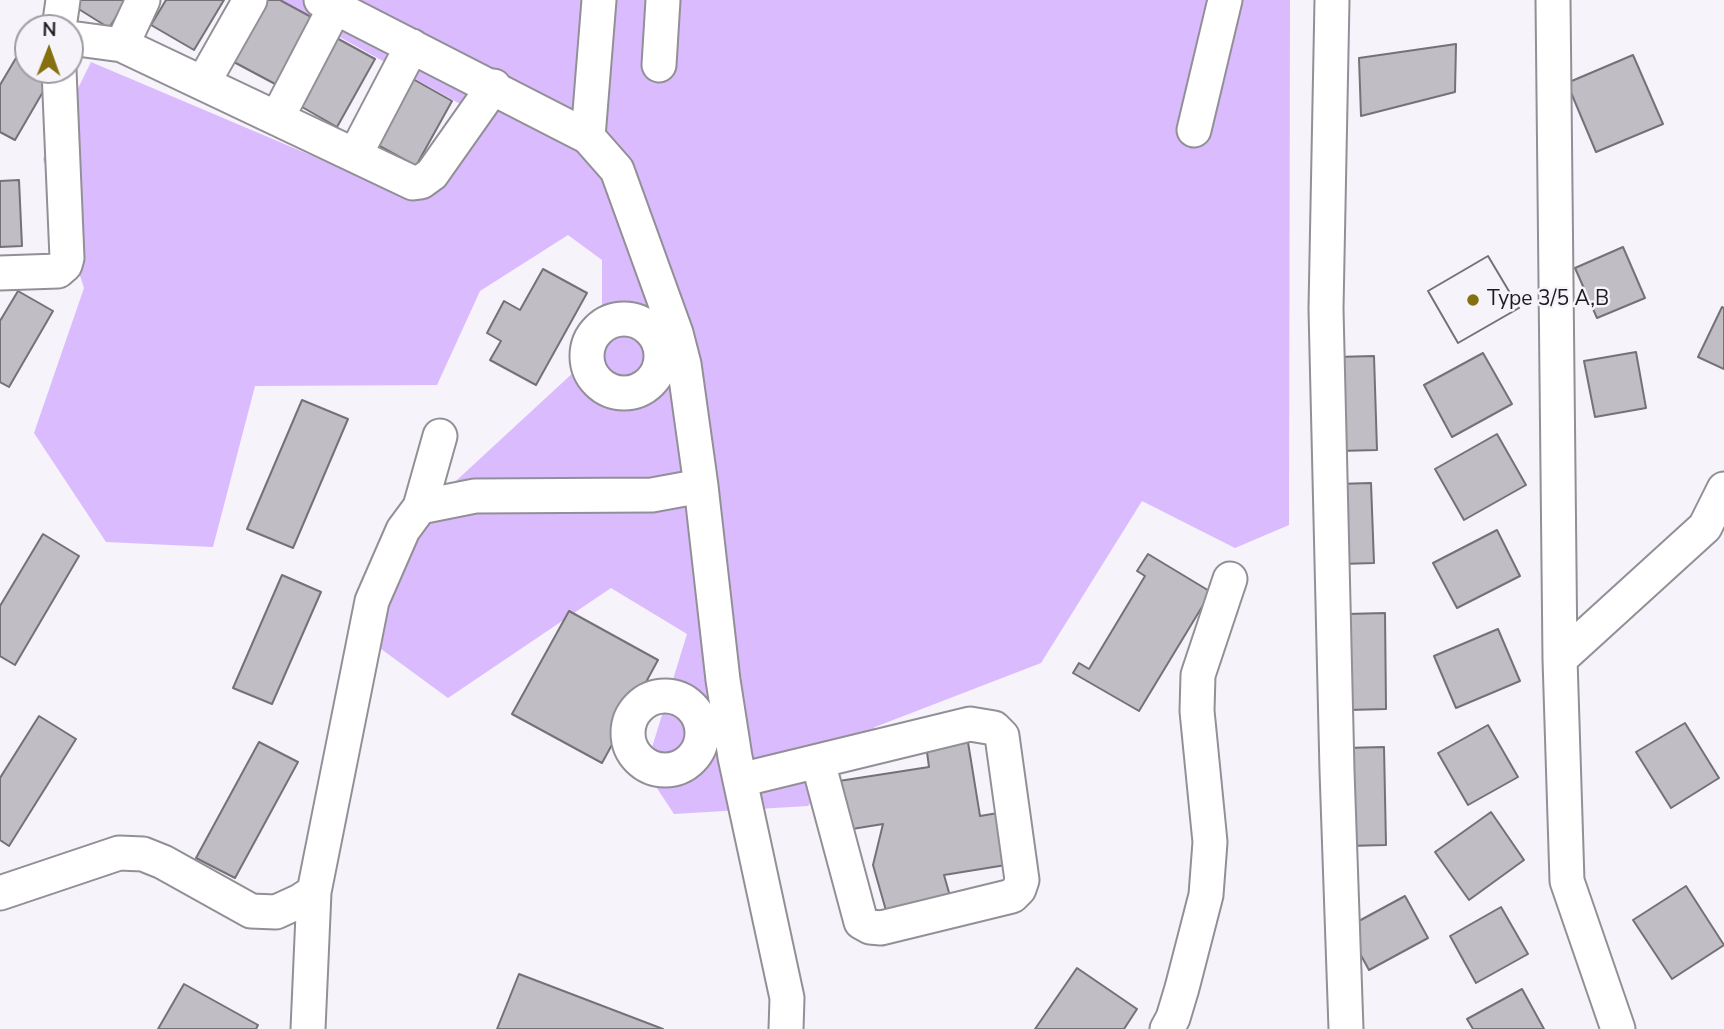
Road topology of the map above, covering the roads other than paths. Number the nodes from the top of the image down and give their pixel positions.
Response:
1 (143, 0) edge
2 (250, 0) edge
3 (599, 0) edge
4 (663, 0) edge
5 (1224, 0) edge
6 (1332, 0) edge
7 (1553, 0) edge
8 (328, 4) edge
9 (372, 13) edge
10 (84, 40) edge
11 (122, 45) junction
12 (412, 46) junction
13 (659, 65) dead end
14 (203, 83) junction
15 (60, 84) edge
16 (494, 86) junction
17 (277, 118) junction
18 (1194, 130) dead end
19 (588, 137) junction
20 (355, 155) junction
21 (0, 273) edge
22 (440, 436) dead end
23 (701, 486) junction
24 (1724, 489) edge
25 (420, 507) junction
26 (1230, 579) dead end
27 (1560, 659) junction
28 (723, 680) junction
29 (685, 701) junction
30 (818, 762) junction
31 (688, 763) junction
32 (738, 769) junction
33 (314, 892) junction
34 (0, 893) edge
35 (308, 1029) edge
36 (786, 1029) edge
37 (1167, 1029) edge
38 (1346, 1029) edge
39 (1618, 1029) edge

1 - 11 street
2 - 14 street
3 - 19 street
4 - 13 street
5 - 18 street
6 - 38 street
7 - 27 street
8 - 9 street
8 - 17 street
9 - 12 street
10 - 11 street
11 - 14 street
12 - 16 street
12 - 20 street
14 - 17 street
15 - 21 street
16 - 19 street
16 - 20 street
17 - 20 street
19 - 23 street
22 - 25 street
23 - 25 street
23 - 28 street
24 - 27 street
25 - 33 street
26 - 37 street
27 - 39 street
28 - 29 street
28 - 32 street
29 - 31 street
29 - 31 street
30 - 30 street
30 - 32 street
31 - 32 street
32 - 36 street
33 - 34 street
33 - 35 street

